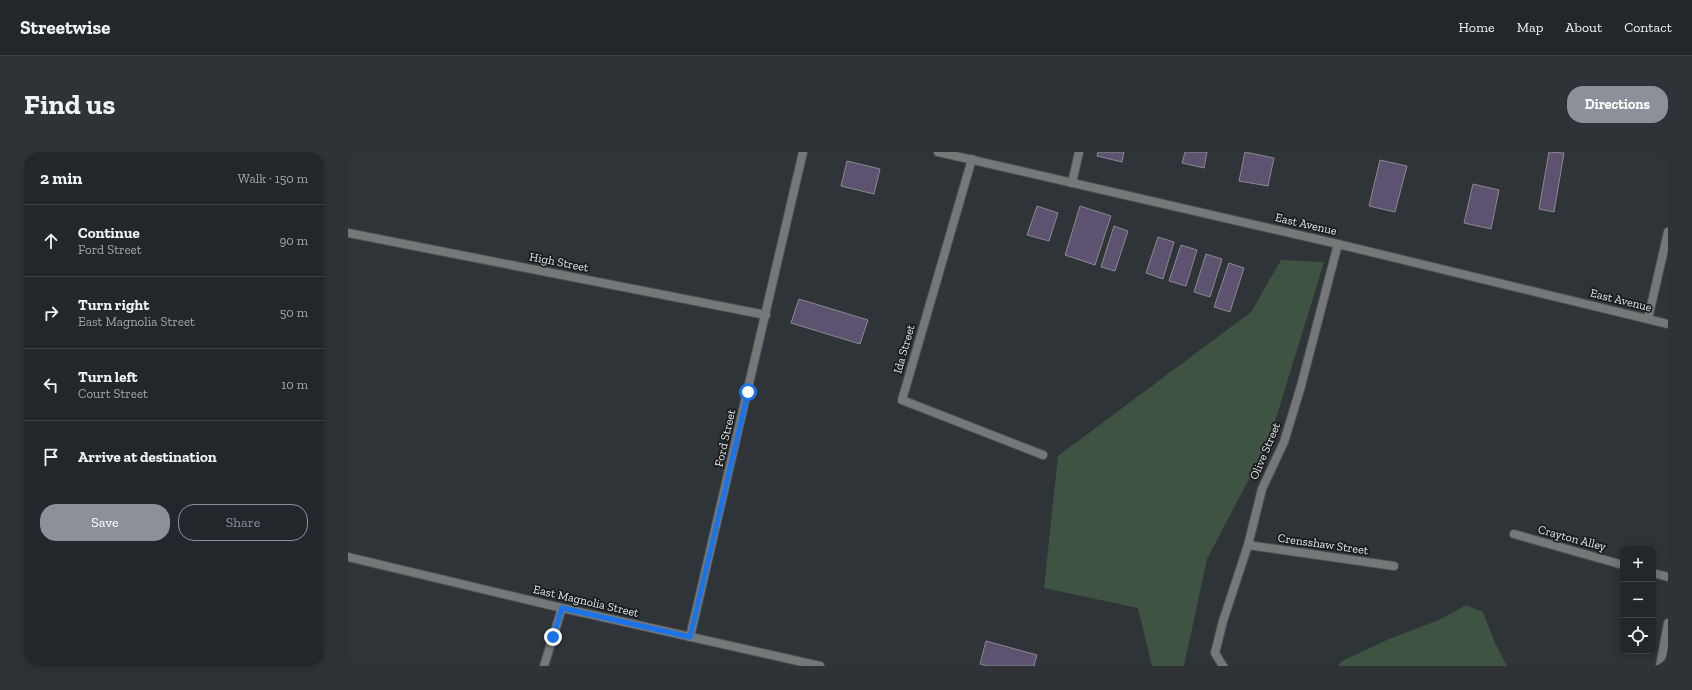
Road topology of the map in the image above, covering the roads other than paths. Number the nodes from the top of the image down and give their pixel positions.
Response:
1 (804, 152) edge
2 (938, 152) edge
3 (1079, 152) edge
4 (972, 159) junction
5 (1072, 183) junction
6 (1668, 232) edge
7 (348, 234) edge
8 (1338, 244) junction
9 (766, 315) junction
10 (1648, 319) junction
11 (1668, 324) edge
12 (1043, 455) dead end
13 (1514, 534) dead end
14 (1248, 546) junction
15 (348, 557) edge
16 (1620, 563) edge
17 (1394, 566) dead end
18 (1656, 574) edge
19 (1668, 577) edge
20 (562, 608) junction
21 (1668, 623) edge
22 (690, 637) junction
23 (544, 666) edge
24 (820, 666) edge
25 (1223, 666) edge
26 (1660, 666) edge

1 - 9 street, Ford Street
2 - 4 street, East Avenue
3 - 5 street
4 - 5 street, East Avenue
4 - 12 street, Ida Street
5 - 8 street, East Avenue
6 - 10 street
7 - 9 street, High Street
8 - 10 street, East Avenue
8 - 14 street, Olive Street
9 - 22 street, Ford Street
10 - 11 street, East Avenue
13 - 16 street, Crayton Alley
14 - 17 street, Crensshaw Street
14 - 25 street, Olive Street
15 - 20 street, East Magnolia Street
18 - 19 street
20 - 22 street, East Magnolia Street
20 - 23 street
21 - 26 street
22 - 24 street, East Magnolia Street

